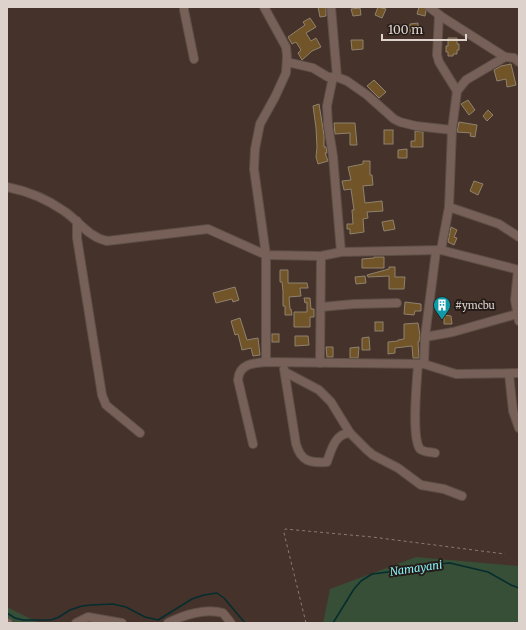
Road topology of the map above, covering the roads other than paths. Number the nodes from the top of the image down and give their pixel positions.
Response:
1 (184, 7) edge
2 (264, 7) edge
3 (331, 7) edge
4 (429, 7) edge
5 (439, 15) junction
6 (505, 57) junction
7 (194, 59) dead end
8 (287, 62) junction
9 (519, 62) edge
10 (335, 77) junction
11 (457, 91) junction
12 (452, 130) junction
13 (7, 187) edge
14 (449, 206) junction
15 (77, 221) junction
16 (519, 236) edge
17 (439, 251) junction
18 (341, 252) junction
19 (266, 255) junction
20 (321, 256) junction
21 (518, 270) edge
22 (398, 303) dead end
23 (321, 307) junction
24 (518, 318) edge
25 (425, 337) junction
26 (266, 362) junction
27 (283, 363) junction
28 (320, 364) junction
29 (421, 364) junction
30 (285, 372) junction
31 (519, 373) edge
32 (508, 374) junction
33 (519, 428) edge
34 (140, 433) dead end
35 (350, 433) junction
36 (254, 444) dead end
37 (435, 453) dead end
38 (462, 496) dead end
39 (76, 623) edge
40 (122, 623) edge
41 (168, 623) edge
42 (231, 623) edge

1 - 7 street
2 - 8 street
3 - 10 street
4 - 5 street
5 - 6 street
5 - 11 street
6 - 9 street
6 - 11 street
8 - 10 street
8 - 19 street
10 - 12 street
10 - 18 street
11 - 12 street
12 - 14 street
13 - 15 street
14 - 16 street
14 - 17 street
15 - 19 street
15 - 34 street
17 - 18 street
17 - 21 street
17 - 25 street
18 - 20 street
19 - 20 street
19 - 26 street
20 - 23 street
21 - 24 street
22 - 23 street
23 - 28 street
24 - 25 street
25 - 29 street
26 - 27 street
26 - 36 street
27 - 28 street
27 - 30 street
28 - 29 street
29 - 32 street
29 - 37 street
30 - 35 street
30 - 35 street
31 - 32 street
32 - 33 street
35 - 38 street
39 - 40 street
41 - 42 street

